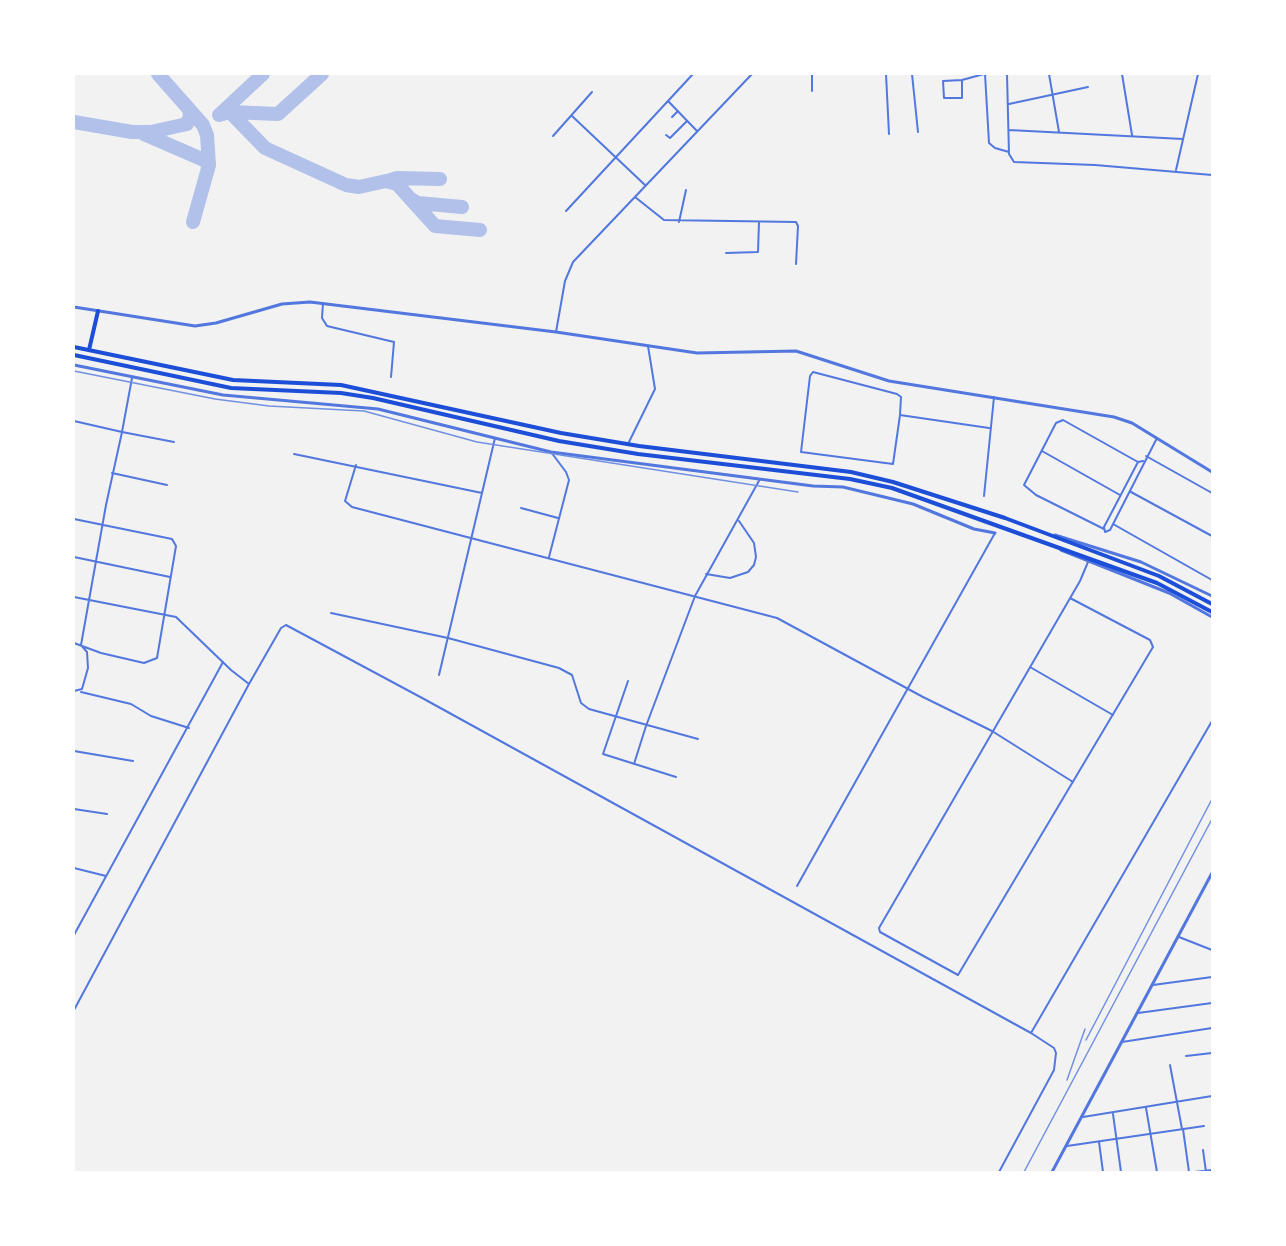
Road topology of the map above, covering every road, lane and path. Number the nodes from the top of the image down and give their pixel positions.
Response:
1 (693, 74) edge
2 (752, 74) edge
3 (812, 74) edge
4 (886, 74) edge
5 (912, 74) edge
6 (984, 74) edge
7 (1007, 74) edge
8 (1049, 74) edge
9 (1122, 74) edge
10 (1198, 74) edge
11 (962, 80) junction
12 (1088, 87) dead end
13 (812, 91) dead end
14 (592, 92) dead end
15 (1053, 94) junction
16 (668, 101) junction
17 (1009, 104) junction
18 (678, 111) junction
19 (572, 116) junction
20 (672, 117) dead end
21 (687, 121) junction
22 (1008, 130) junction
23 (697, 131) junction
24 (918, 132) dead end
25 (1059, 132) junction
26 (889, 134) dead end
27 (666, 135) dead end
28 (1132, 135) junction
29 (553, 136) dead end
30 (1183, 139) junction
31 (1009, 152) junction
32 (616, 158) junction
33 (1176, 171) junction
34 (1212, 174) edge
35 (645, 185) junction
36 (686, 190) dead end
37 (635, 197) junction
38 (566, 211) dead end
39 (679, 222) junction
40 (759, 222) junction
41 (726, 253) dead end
42 (796, 264) dead end
43 (323, 303) junction
44 (74, 307) edge
45 (98, 311) junction
46 (556, 332) junction
47 (648, 346) junction
48 (74, 347) edge
49 (89, 350) junction
50 (74, 356) edge
51 (74, 365) edge
52 (132, 376) junction
53 (391, 377) dead end
54 (994, 397) junction
55 (900, 415) junction
56 (74, 421) edge
57 (989, 428) junction
58 (122, 432) junction
59 (495, 438) junction
60 (1157, 438) junction
61 (174, 442) dead end
62 (628, 444) junction
63 (1042, 451) junction
64 (551, 452) junction
65 (294, 454) dead end
66 (1146, 456) junction
67 (1143, 461) junction
68 (1138, 462) junction
69 (356, 465) junction
70 (1212, 472) edge
71 (112, 473) junction
72 (760, 479) junction
73 (167, 484) dead end
74 (1130, 492) junction
75 (482, 493) junction
76 (1212, 493) edge
77 (1120, 495) junction
78 (984, 496) dead end
79 (521, 508) dead end
80 (558, 518) junction
81 (74, 519) edge
82 (738, 520) junction
83 (1113, 524) junction
84 (102, 525) junction
85 (1104, 529) junction
86 (1036, 530) junction
87 (995, 533) joint
88 (1212, 536) edge
89 (472, 537) junction
90 (1035, 538) junction
91 (74, 558) edge
92 (549, 558) junction
93 (95, 561) junction
94 (1088, 562) junction
95 (706, 574) junction
96 (170, 577) junction
97 (1212, 579) edge
98 (1212, 594) edge
99 (695, 596) junction
100 (74, 597) edge
101 (1070, 598) junction
102 (88, 600) junction
103 (1212, 604) edge
104 (1212, 612) edge
105 (331, 613) dead end
106 (166, 614) junction
107 (1212, 617) edge
108 (448, 638) junction
109 (74, 643) edge
110 (81, 645) junction
111 (223, 662) junction
112 (1030, 667) junction
113 (439, 675) dead end
114 (628, 681) dead end
115 (249, 684) junction
116 (908, 689) junction
117 (74, 691) edge
118 (79, 692) junction
119 (1113, 715) junction
120 (617, 718) junction
121 (1212, 722) edge
122 (646, 726) junction
123 (189, 729) junction
124 (992, 731) junction
125 (698, 739) dead end
126 (74, 751) edge
127 (133, 761) dead end
128 (634, 764) junction
129 (676, 777) dead end
130 (1073, 782) junction
131 (74, 809) edge
132 (107, 814) dead end
133 (74, 868) edge
134 (1212, 873) edge
135 (106, 877) junction
136 (797, 886) dead end
137 (74, 935) edge
138 (1179, 936) junction
139 (1212, 950) edge
140 (1212, 976) edge
141 (1152, 985) junction
142 (1212, 1003) edge
143 (74, 1010) edge
144 (1137, 1013) junction
145 (1212, 1028) edge
146 (1031, 1033) junction
147 (1122, 1042) junction
148 (1212, 1053) edge
149 (1186, 1056) dead end
150 (1170, 1065) dead end
151 (1212, 1096) edge
152 (1177, 1103) junction
153 (1146, 1108) junction
154 (1113, 1114) junction
155 (1083, 1117) junction
156 (1204, 1126) dead end
157 (1183, 1129) junction
158 (1150, 1134) junction
159 (1116, 1139) junction
160 (1099, 1142) junction
161 (1067, 1146) junction
162 (1203, 1150) dead end
163 (1212, 1170) edge
164 (1206, 1172) edge
165 (999, 1173) edge
166 (1052, 1173) edge
167 (1103, 1173) edge
168 (1121, 1173) edge
169 (1157, 1173) edge
170 (1189, 1173) edge
171 (1194, 1173) edge

1 - 16 street
2 - 23 street
3 - 13 street
4 - 26 street
5 - 24 street
6 - 11 street
6 - 31 street
7 - 17 street
8 - 15 street
9 - 28 street
10 - 30 street
11 - 11 street
12 - 15 street
14 - 19 street
15 - 17 street
15 - 25 street
16 - 18 street
16 - 32 street
17 - 22 street
18 - 20 street
18 - 21 street
19 - 29 street
19 - 32 street
21 - 23 street
21 - 27 street
22 - 25 street
22 - 31 street
23 - 35 street
25 - 28 street
28 - 30 street
30 - 33 street
31 - 33 street
32 - 35 street
32 - 38 street
33 - 34 street
35 - 37 street
36 - 39 street
37 - 39 street
37 - 46 street
39 - 40 street
40 - 41 street
40 - 42 street
43 - 45 street
43 - 46 street
43 - 53 street
44 - 45 street
45 - 49 main road
46 - 47 street
47 - 54 street
47 - 62 street
48 - 49 main road
49 - 62 main road
50 - 90 main road
51 - 52 street
52 - 58 street
52 - 59 street
54 - 57 street
54 - 60 street
55 - 55 street
55 - 57 street
56 - 58 street
57 - 78 street
58 - 61 street
58 - 71 street
59 - 64 street
59 - 75 street
60 - 66 street
60 - 70 street
62 - 86 main road
63 - 68 street
63 - 77 street
63 - 85 street
64 - 72 street
64 - 80 street
65 - 69 street
66 - 67 street
66 - 76 street
67 - 68 street
67 - 74 street
68 - 77 street
69 - 75 street
69 - 89 street
71 - 73 street
71 - 84 street
72 - 82 street
72 - 87 street
74 - 83 street
74 - 88 street
75 - 89 street
77 - 85 street
79 - 80 street
80 - 92 street
81 - 84 street
82 - 95 street
82 - 95 street
83 - 85 street
83 - 97 street
84 - 93 street
84 - 96 street
86 - 98 street
86 - 103 main road
87 - 116 street
89 - 92 street
89 - 108 street
90 - 94 street
90 - 104 main road
91 - 93 street
92 - 99 street
93 - 96 street
93 - 102 street
94 - 101 street
94 - 107 street
95 - 99 street
96 - 106 street
99 - 116 street
99 - 122 street
100 - 102 street
101 - 112 street
101 - 119 street
102 - 106 street
102 - 110 street
105 - 108 street
106 - 110 street
106 - 111 street
108 - 113 street
108 - 120 street
109 - 110 street
110 - 118 street
111 - 115 street
111 - 123 street
112 - 119 street
112 - 124 street
114 - 120 street
115 - 143 street
115 - 146 street
116 - 124 street
116 - 136 street
117 - 118 street
118 - 123 street
119 - 130 street
120 - 122 street
120 - 128 street
121 - 146 street
122 - 125 street
122 - 128 street
123 - 135 street
124 - 130 street
124 - 130 street
126 - 127 street
128 - 129 street
131 - 132 street
133 - 135 street
134 - 138 street
135 - 137 street
138 - 139 street
138 - 141 street
140 - 141 street
141 - 144 street
142 - 144 street
144 - 147 street
145 - 147 street
146 - 165 street
147 - 155 street
148 - 149 street
150 - 152 street
151 - 152 street
152 - 153 street
152 - 157 street
153 - 154 street
153 - 158 street
154 - 155 street
154 - 159 street
155 - 161 street
156 - 157 street
157 - 158 street
157 - 170 street
158 - 159 street
158 - 169 street
159 - 160 street
159 - 168 street
160 - 161 street
160 - 167 street
161 - 166 street
162 - 164 street
163 - 164 street
164 - 171 street

